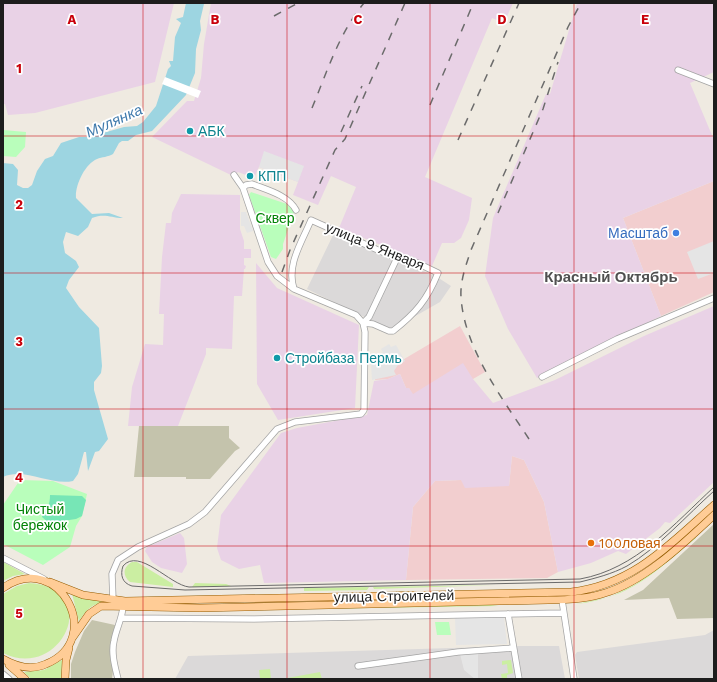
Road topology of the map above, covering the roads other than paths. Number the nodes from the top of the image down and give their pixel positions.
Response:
1 (678, 70) dead end
2 (714, 84) edge
3 (234, 175) dead end
4 (243, 188) junction
5 (296, 210) dead end
6 (397, 258) junction
7 (294, 289) junction
8 (714, 298) edge
9 (363, 323) junction
10 (542, 377) dead end
11 (714, 505) edge
12 (714, 514) edge
13 (3, 558) edge
14 (49, 582) junction
15 (3, 588) edge
16 (561, 596) junction
17 (113, 600) junction
18 (123, 607) junction
19 (564, 613) junction
20 (508, 614) junction
21 (122, 618) junction
22 (72, 638) junction
23 (513, 648) junction
24 (3, 659) edge
25 (358, 666) dead end
26 (3, 674) edge
27 (9, 679) edge
28 (25, 679) edge
29 (64, 679) edge
30 (118, 679) edge
31 (518, 679) edge
32 (574, 679) edge

1 - 2 street
3 - 4 street
4 - 5 street
4 - 7 street
6 - 7 street, улица 9 Января
6 - 9 street
6 - 9 street, улица 9 Января
7 - 9 street
8 - 10 street
9 - 17 street
11 - 16 main road, улица Строителей
12 - 16 main road, улица Строителей
13 - 14 street
14 - 15 main road, улица Строителей
14 - 17 main road, улица Строителей
14 - 22 main road
16 - 17 main road, улица Строителей
16 - 18 main road, улица Строителей
16 - 19 street
18 - 21 street
18 - 22 main road, улица Строителей
19 - 20 street
19 - 32 street
20 - 21 street
20 - 23 street
21 - 30 street
22 - 24 main road
22 - 29 main road
23 - 25 street
23 - 31 street
24 - 28 main road
26 - 27 street

